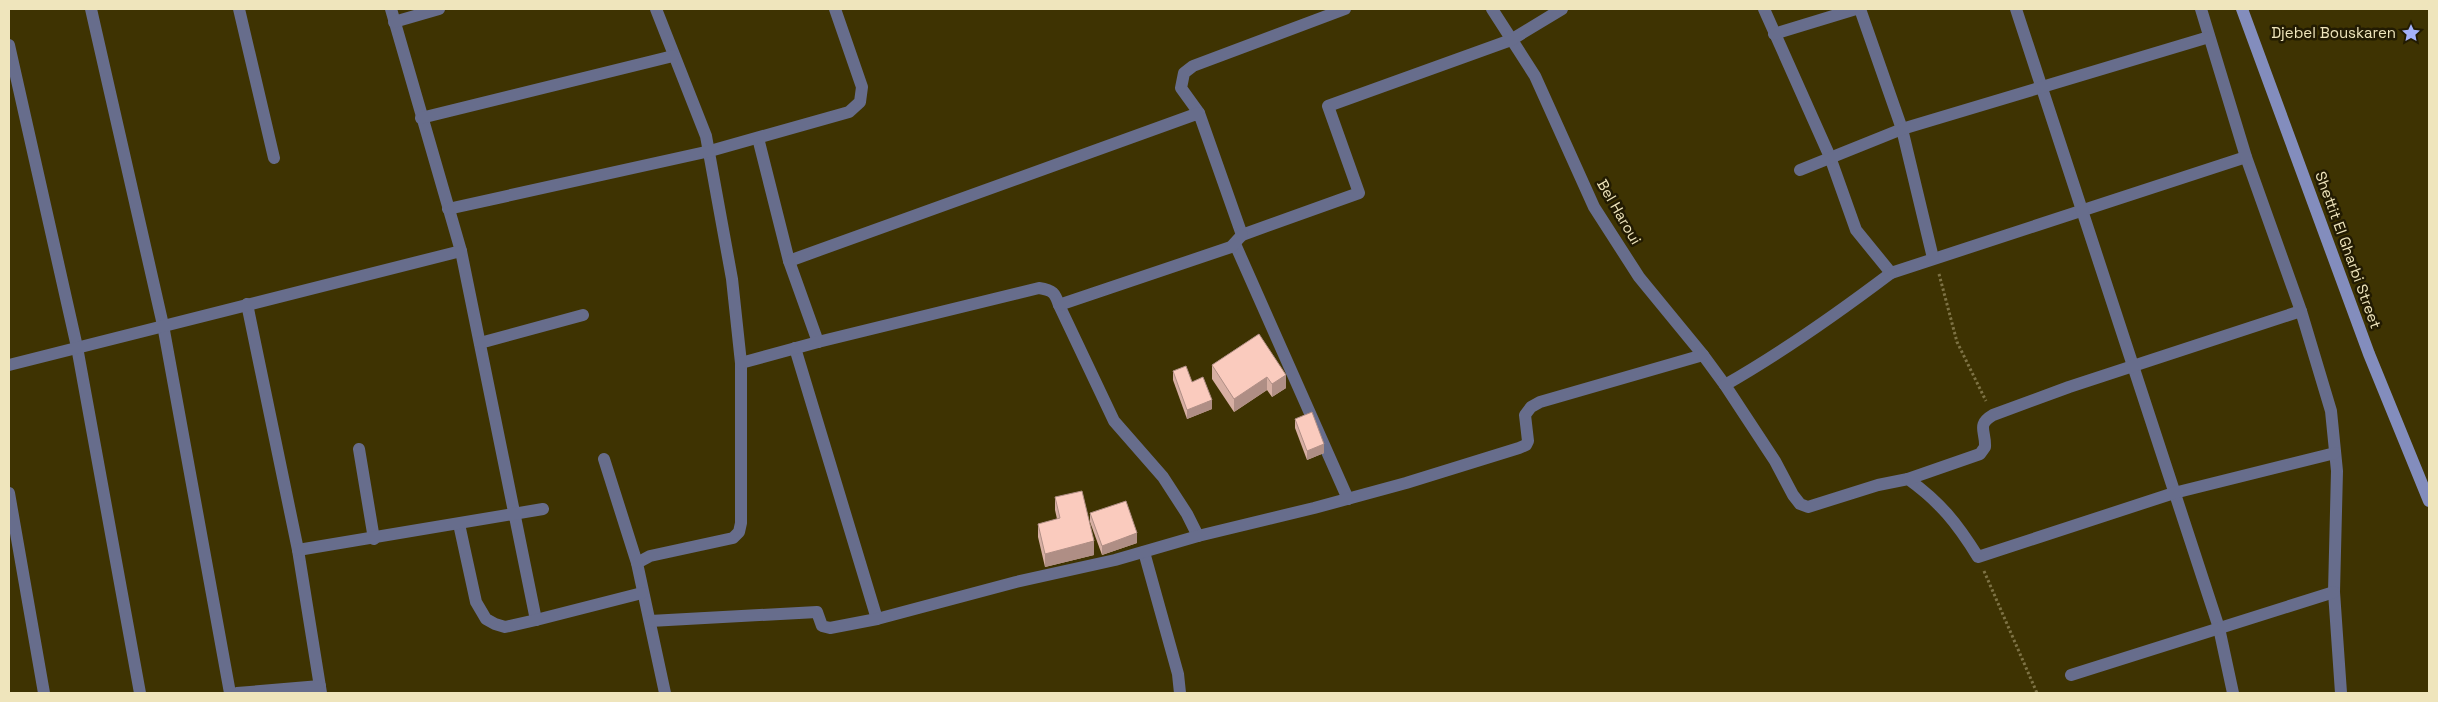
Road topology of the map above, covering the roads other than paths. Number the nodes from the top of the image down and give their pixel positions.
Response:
1 (90, 9) edge
2 (239, 9) edge
3 (391, 9) edge
4 (439, 9) edge
5 (656, 9) edge
6 (835, 9) edge
7 (1345, 9) edge
8 (1492, 9) edge
9 (1562, 9) edge
10 (1764, 9) edge
11 (1856, 9) edge
12 (1860, 9) edge
13 (2016, 9) edge
14 (2201, 9) edge
15 (2242, 9) edge
16 (394, 22) junction
17 (1774, 34) junction
18 (2210, 36) junction
19 (1511, 40) junction
20 (9, 45) edge
21 (673, 56) junction
22 (2041, 88) junction
23 (1199, 113) junction
24 (421, 118) junction
25 (1902, 129) junction
26 (758, 138) junction
27 (710, 151) junction
28 (2246, 157) junction
29 (274, 158) dead end
30 (1830, 158) junction
31 (1800, 170) dead end
32 (448, 209) junction
33 (2082, 212) junction
34 (1238, 239) junction
35 (461, 251) junction
36 (1933, 258) junction
37 (789, 260) junction
38 (1891, 273) junction
39 (247, 304) junction
40 (1059, 306) junction
41 (2301, 311) junction
42 (583, 315) dead end
43 (163, 325) junction
44 (818, 342) junction
45 (480, 343) junction
46 (77, 347) junction
47 (795, 348) junction
48 (1703, 355) junction
49 (742, 363) junction
50 (9, 365) edge
51 (2132, 365) junction
52 (1725, 385) junction
53 (359, 449) dead end
54 (2335, 453) junction
55 (604, 459) dead end
56 (1908, 479) junction
57 (9, 493) edge
58 (2174, 493) junction
59 (1348, 499) junction
60 (2429, 501) edge
61 (543, 509) dead end
62 (515, 514) junction
63 (459, 524) junction
64 (1198, 536) junction
65 (374, 539) junction
66 (298, 550) junction
67 (1144, 552) junction
68 (637, 562) junction
69 (2334, 592) junction
70 (642, 593) junction
71 (536, 620) junction
72 (877, 620) junction
73 (650, 621) junction
74 (2218, 628) junction
75 (2071, 675) dead end
76 (320, 690) edge
77 (44, 693) edge
78 (140, 693) edge
79 (230, 693) edge
80 (237, 693) edge
81 (665, 693) edge
82 (1180, 693) edge
83 (2233, 693) edge
84 (2341, 693) edge

1 - 43 street
2 - 29 street
3 - 16 street
4 - 16 street
5 - 21 street
6 - 26 street
7 - 23 street
8 - 19 street, Bel Haroui
9 - 19 street
10 - 17 street
11 - 17 street
12 - 25 street
13 - 22 street
14 - 18 street
15 - 60 street, Shettit El Gharbi Street
16 - 24 street
17 - 30 street
18 - 22 street
18 - 28 street
19 - 34 street
19 - 48 street, Bel Haroui
20 - 46 street
21 - 24 street
21 - 27 street
22 - 25 street
22 - 33 street
23 - 34 street
23 - 37 street
24 - 32 street
25 - 30 street
25 - 36 street
26 - 27 street
26 - 37 street
27 - 32 street
27 - 49 street
28 - 33 street
28 - 41 street
30 - 31 street
30 - 38 street
32 - 35 street
33 - 36 street
33 - 51 street
34 - 40 street
34 - 59 street
35 - 39 street
35 - 45 street
36 - 38 street
37 - 44 street
38 - 52 street
39 - 43 street
39 - 66 street
40 - 44 street
40 - 64 street
41 - 51 street
41 - 54 street
42 - 45 street
43 - 46 street
43 - 79 street
44 - 47 street
45 - 62 street
46 - 50 street
46 - 78 street
47 - 49 street
47 - 72 street
48 - 52 street, Bel Haroui
48 - 59 street
49 - 68 street
51 - 56 street, Bel Haroui
51 - 58 street
52 - 56 street, Bel Haroui
53 - 65 street
54 - 58 street
54 - 69 street
55 - 68 street
56 - 58 street
57 - 77 street
58 - 74 street
59 - 64 street
61 - 62 street
62 - 63 street
62 - 71 street
63 - 65 street
63 - 71 street
64 - 67 street
65 - 66 street
66 - 76 street
67 - 72 street
67 - 82 street
68 - 70 street
69 - 74 street
69 - 84 street
70 - 71 street
70 - 73 street
72 - 73 street
73 - 81 street
74 - 75 street
74 - 83 street
76 - 80 street

